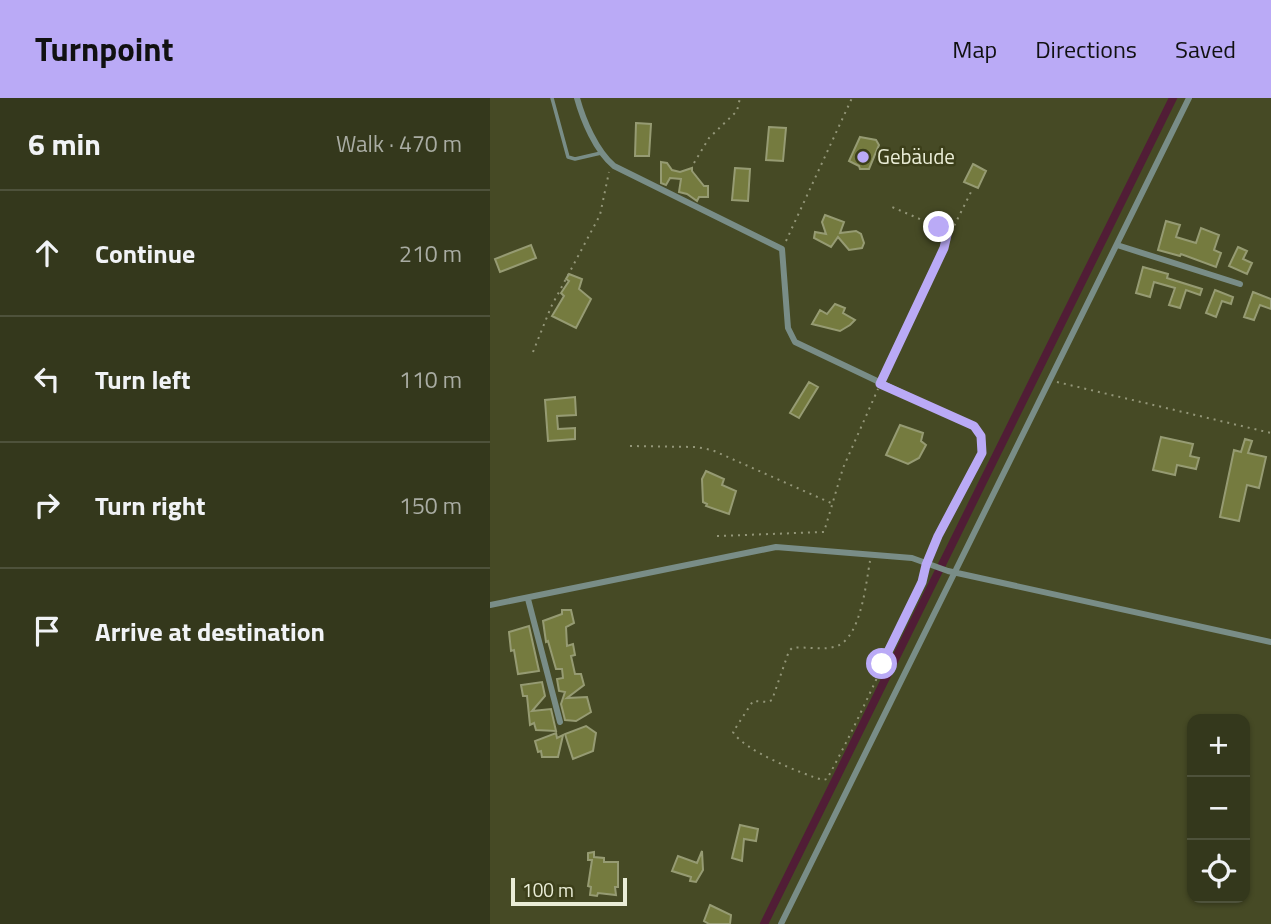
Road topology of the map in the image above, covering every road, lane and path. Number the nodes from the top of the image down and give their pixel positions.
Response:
1 (552, 98) edge
2 (577, 98) edge
3 (740, 98) edge
4 (852, 98) edge
5 (1189, 98) edge
6 (603, 152) junction
7 (694, 163) dead end
8 (611, 164) junction
9 (971, 192) dead end
10 (892, 207) dead end
11 (946, 242) junction
12 (1117, 245) junction
13 (782, 249) junction
14 (1240, 284) dead end
15 (533, 352) dead end
16 (1049, 380) junction
17 (880, 384) junction
18 (1271, 433) edge
19 (630, 446) dead end
20 (831, 503) junction
21 (717, 536) dead end
22 (871, 556) junction
23 (929, 563) junction
24 (951, 572) junction
25 (528, 598) junction
26 (490, 605) edge
27 (1271, 642) edge
28 (561, 722) dead end
29 (781, 924) edge

1 - 6 lane
2 - 6 street
3 - 7 path
4 - 13 path
5 - 12 street
6 - 8 street
8 - 13 street
8 - 15 path
9 - 11 path
10 - 11 path
11 - 17 path
12 - 14 street
12 - 16 street
13 - 17 street
16 - 18 path
16 - 24 street
17 - 20 path
17 - 23 street
19 - 20 path
20 - 21 path
22 - 23 street
22 - 23 path
22 - 25 street
23 - 24 street
24 - 27 street
24 - 29 street
25 - 26 street
25 - 28 street

